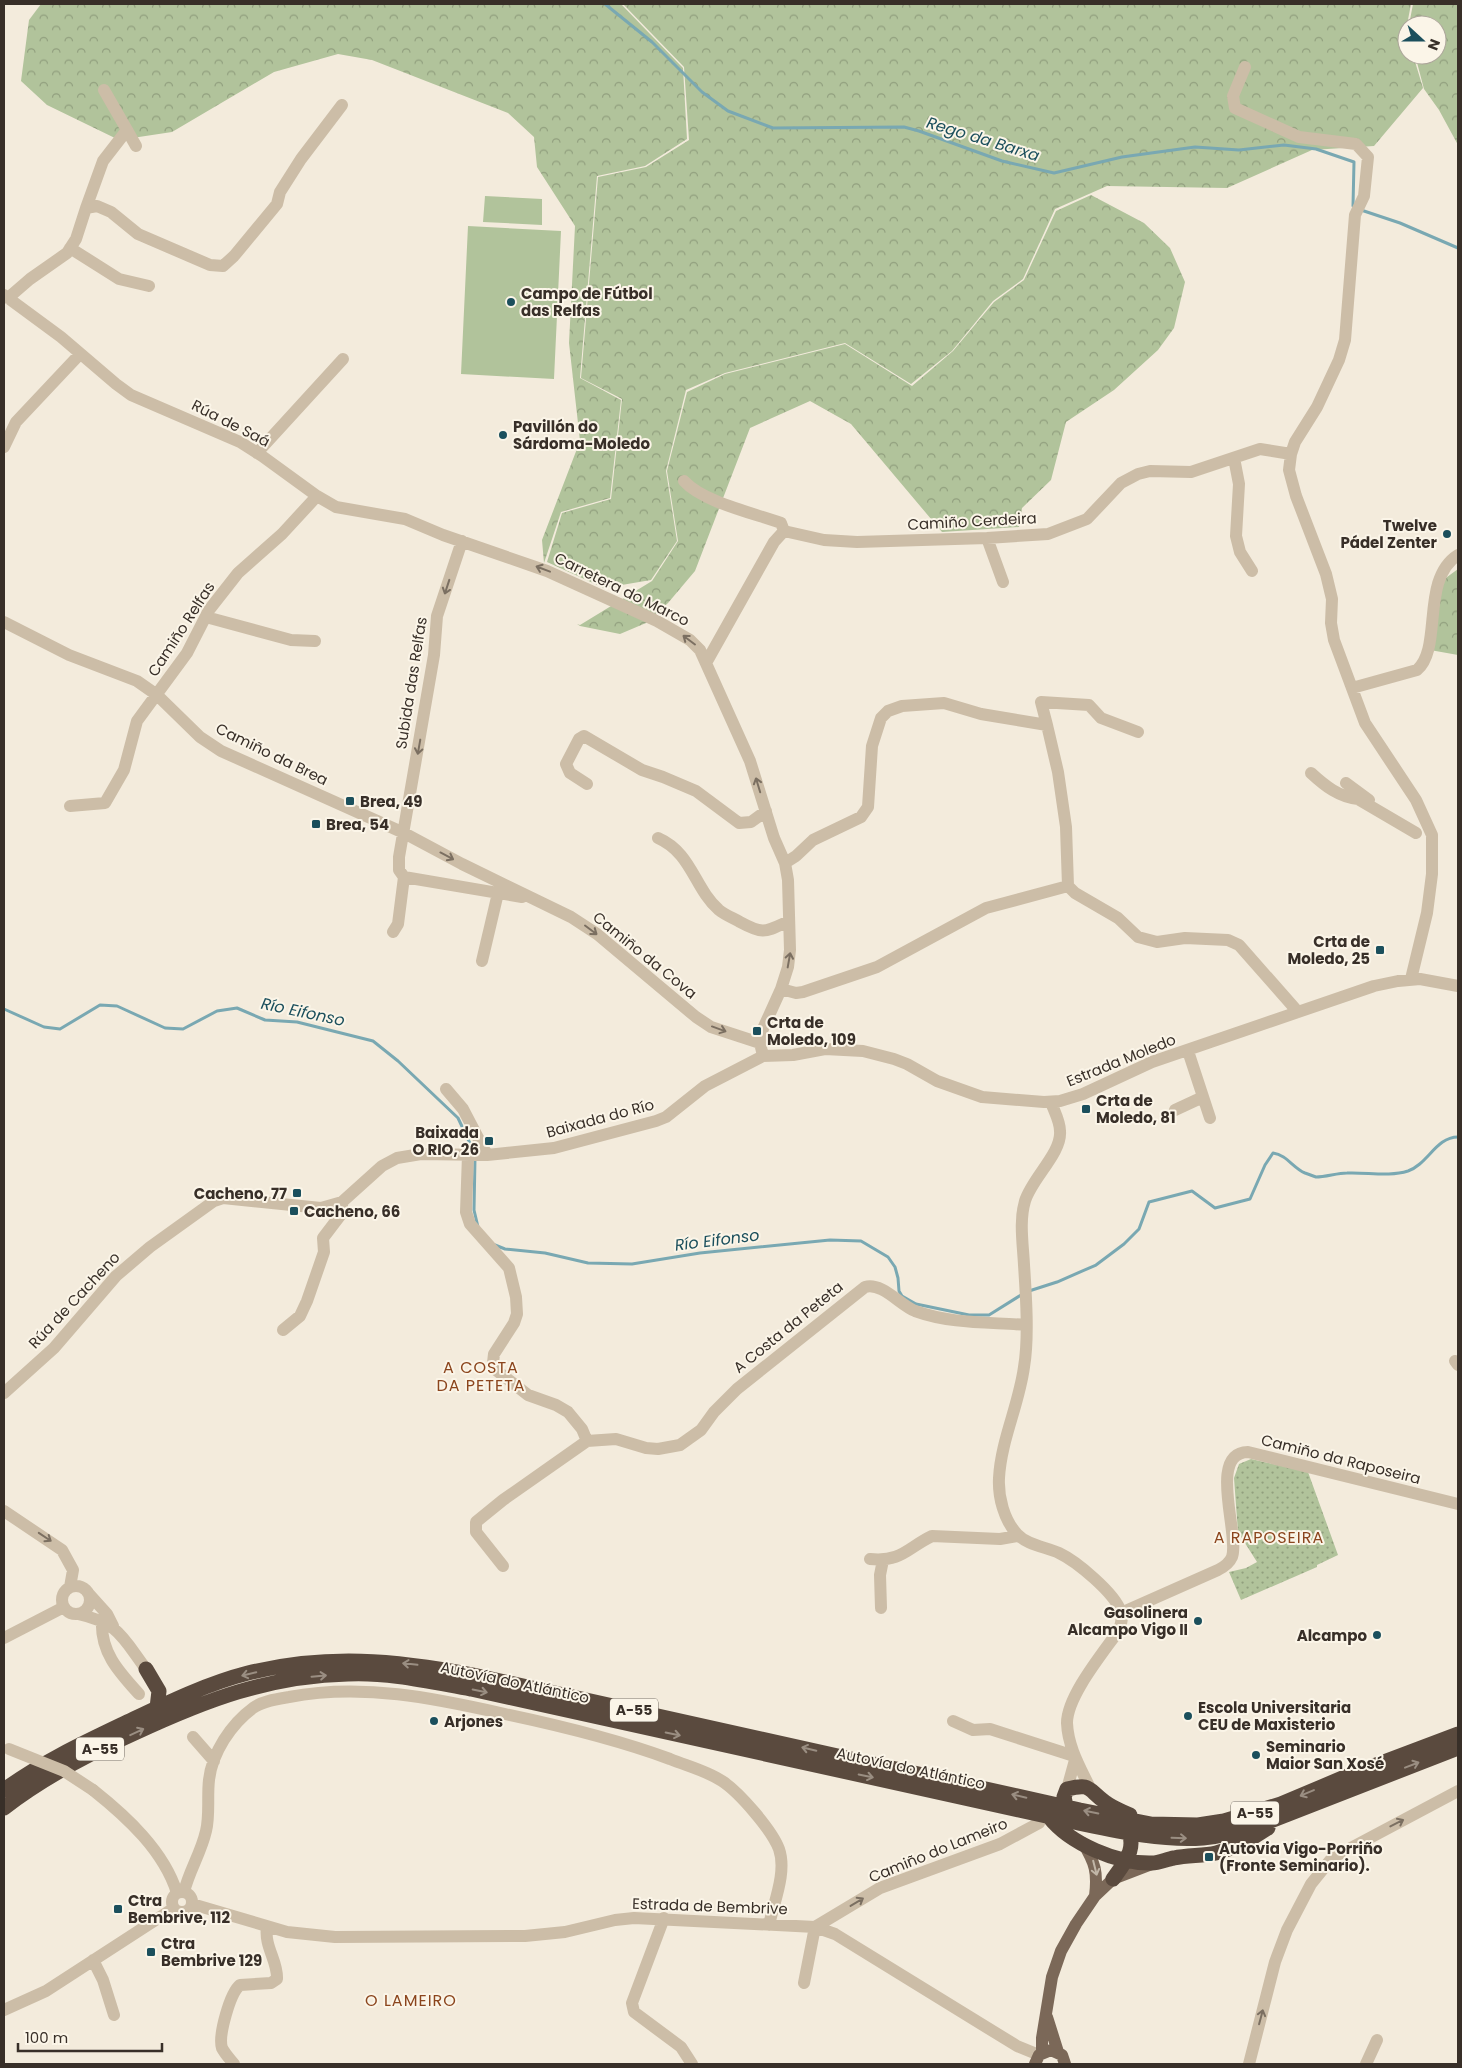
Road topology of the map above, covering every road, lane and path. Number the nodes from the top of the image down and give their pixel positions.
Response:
1 (1246, 67) dead end
2 (104, 90) dead end
3 (342, 105) dead end
4 (127, 130) junction
5 (136, 146) dead end
6 (86, 208) junction
7 (70, 248) junction
8 (149, 286) dead end
9 (6, 296) edge
10 (80, 354) junction
11 (343, 358) dead end
12 (4, 447) edge
13 (257, 453) junction
14 (1290, 454) junction
15 (1234, 458) junction
16 (684, 481) dead end
17 (317, 496) junction
18 (784, 532) junction
19 (987, 538) junction
20 (462, 541) junction
21 (1458, 555) edge
22 (1252, 571) dead end
23 (1003, 582) dead end
24 (206, 617) junction
25 (4, 622) edge
26 (315, 641) dead end
27 (706, 663) junction
28 (1352, 688) junction
29 (157, 695) junction
30 (1047, 725) junction
31 (1138, 732) dead end
32 (1311, 774) dead end
33 (1346, 783) dead end
34 (587, 784) dead end
35 (70, 806) dead end
36 (766, 811) junction
37 (1416, 833) junction
38 (404, 834) junction
39 (1432, 835) junction
40 (658, 838) dead end
41 (785, 862) junction
42 (404, 877) junction
43 (1068, 886) junction
44 (498, 893) junction
45 (530, 898) junction
46 (789, 921) junction
47 (394, 932) dead end
48 (482, 961) dead end
49 (1411, 979) junction
50 (1458, 986) edge
51 (781, 989) junction
52 (1298, 1012) junction
53 (760, 1043) junction
54 (1188, 1051) junction
55 (763, 1056) junction
56 (446, 1089) dead end
57 (1203, 1097) junction
58 (1051, 1102) junction
59 (1175, 1110) dead end
60 (1210, 1118) dead end
61 (470, 1155) junction
62 (487, 1156) junction
63 (342, 1202) junction
64 (1026, 1325) junction
65 (283, 1330) dead end
66 (4, 1393) edge
67 (587, 1441) junction
68 (1458, 1504) edge
69 (4, 1511) edge
70 (1018, 1536) junction
71 (503, 1566) dead end
72 (70, 1587) junction
73 (89, 1594) junction
74 (64, 1607) junction
75 (881, 1608) dead end
76 (1121, 1613) junction
77 (78, 1614) junction
78 (108, 1623) junction
79 (4, 1638) edge
80 (146, 1669) joint
81 (139, 1694) dead end
82 (157, 1708) junction
83 (953, 1722) dead end
84 (1458, 1734) edge
85 (193, 1737) dead end
86 (6, 1748) edge
87 (1458, 1748) edge
88 (1075, 1758) junction
89 (214, 1762) junction
90 (6, 1787) edge
91 (1090, 1788) junction
92 (1067, 1790) junction
93 (1458, 1791) edge
94 (1105, 1803) junction
95 (4, 1808) edge
96 (1068, 1814) junction
97 (1046, 1816) junction
98 (1286, 1816) junction
99 (1121, 1819) junction
100 (1151, 1824) junction
101 (1130, 1833) junction
102 (1083, 1842) junction
103 (1127, 1860) junction
104 (1155, 1863) junction
105 (1114, 1879) junction
106 (181, 1892) junction
107 (1095, 1896) junction
108 (192, 1904) junction
109 (174, 1908) junction
110 (664, 1918) junction
111 (769, 1925) junction
112 (266, 1927) junction
113 (815, 1927) junction
114 (92, 1960) junction
115 (804, 1983) dead end
116 (4, 2010) edge
117 (1047, 2013) junction
118 (114, 2015) dead end
119 (1042, 2038) junction
120 (1377, 2040) dead end
121 (1022, 2049) junction
122 (1037, 2059) edge
123 (1063, 2061) edge
124 (234, 2064) edge
125 (692, 2064) edge
126 (1249, 2064) edge
127 (1366, 2064) edge

1 - 14 street
2 - 4 street
3 - 6 street
4 - 5 street
4 - 6 street
6 - 7 street
7 - 8 street
7 - 9 street
9 - 10 street, Rúa de Saá
10 - 12 street
10 - 13 street, Rúa de Saá
11 - 13 street
13 - 17 street, Rúa de Saá
14 - 15 street, Camiño Cerdeira
14 - 28 street
15 - 19 street, Camiño Cerdeira
15 - 22 street
16 - 18 street
17 - 20 street, Rúa de Saá
17 - 24 street, Camiño Relfas
18 - 19 street, Camiño Cerdeira
18 - 27 street
19 - 23 street
27 -> 20 street, Carretera do Marco
20 -> 38 street, Subida das Relfas
21 - 28 street
24 - 26 street
24 - 29 street, Camiño Relfas
25 - 29 street, Camiño da Brea
36 -> 27 street, Carretera do Marco
28 - 39 street
29 - 35 street, Camiño Relfas
29 - 38 street, Camiño da Brea
30 - 31 street
30 - 41 street
30 - 43 street
32 - 37 street
33 - 37 street
34 - 36 street
36 - 41 street, Carretera do Marco
37 - 39 street
38 - 42 street, Subida das Relfas
38 -> 45 street, Camiño da Cova
39 - 49 street
40 - 46 street
41 - 46 street, Carretera do Marco
42 - 44 street
42 - 47 street, Subida das Relfas
43 - 51 street
43 - 52 street
44 - 45 street
44 - 48 street
45 -> 53 street, Camiño da Cova
51 -> 46 street, Carretera do Marco
49 - 50 street, Estrada Moledo
49 - 52 street, Estrada Moledo
51 - 53 street, Carretera do Marco
52 - 54 street, Estrada Moledo
53 - 55 street, Carretera do Marco
54 - 57 street
54 - 58 street, Estrada Moledo
55 - 58 street, Estrada Moledo
55 - 62 street, Baixada do Río
56 - 62 street
57 - 59 street
57 - 60 street
58 - 64 street
61 - 62 street, Baixada do Río
61 - 63 street, Rúa de Cacheno
61 - 67 street
63 - 65 street
63 - 66 street, Rúa de Cacheno
64 - 67 street, A Costa da Peteta
64 - 70 street
67 - 71 street
68 - 76 street, Camiño da Raposeira
69 -> 72 street
70 - 75 street
70 - 76 street
72 - 73 street
72 - 74 street
73 - 77 street
73 - 78 street
74 - 77 street
74 - 79 street
76 - 88 street
77 - 78 street
78 - 80 street
78 - 81 street
80 - 82 highway
82 - 90 highway, Autovía do Atlántico / A-55
96 -> 82 highway, Autovía do Atlántico / A-55
83 - 88 street
84 -> 100 highway, A-55
85 - 89 street
86 - 106 street, bridge
98 -> 87 highway, A-55
88 - 91 street
88 - 92 street
89 - 106 street
89 - 111 street
91 - 92 highway
91 - 94 highway
92 - 96 highway
126 -> 93 street
94 - 99 highway
94 - 100 highway
95 -> 97 highway, Autovía do Atlántico / A-55
96 - 97 highway, Autovía do Atlántico / A-55
99 -> 96 highway, A-55
96 - 101 highway, A-55
96 - 102 highway
97 - 102 highway
113 -> 97 street, Camiño do Lameiro
101 -> 98 highway, A-55
98 - 104 highway
99 - 100 highway, A-55
99 - 101 highway
101 - 103 highway
102 - 103 highway
102 -> 107 main road
103 - 104 highway
103 - 105 highway
104 - 105 main road
105 - 107 main road
106 - 108 street
106 - 109 street
107 - 117 main road
108 - 109 street
108 - 112 street, Estrada de Bembrive
109 - 114 street
110 - 111 street, Estrada de Bembrive
110 - 112 street, Estrada de Bembrive
110 - 125 street
111 - 113 street, Estrada de Bembrive
112 - 124 street
113 - 115 street
113 - 121 street, Estrada de Bembrive
114 - 116 street
114 - 118 street
117 - 119 main road
117 - 123 main road
119 - 121 street
119 - 122 main road
120 - 127 street
121 - 122 street, Estrada de Bembrive
122 - 123 main road

